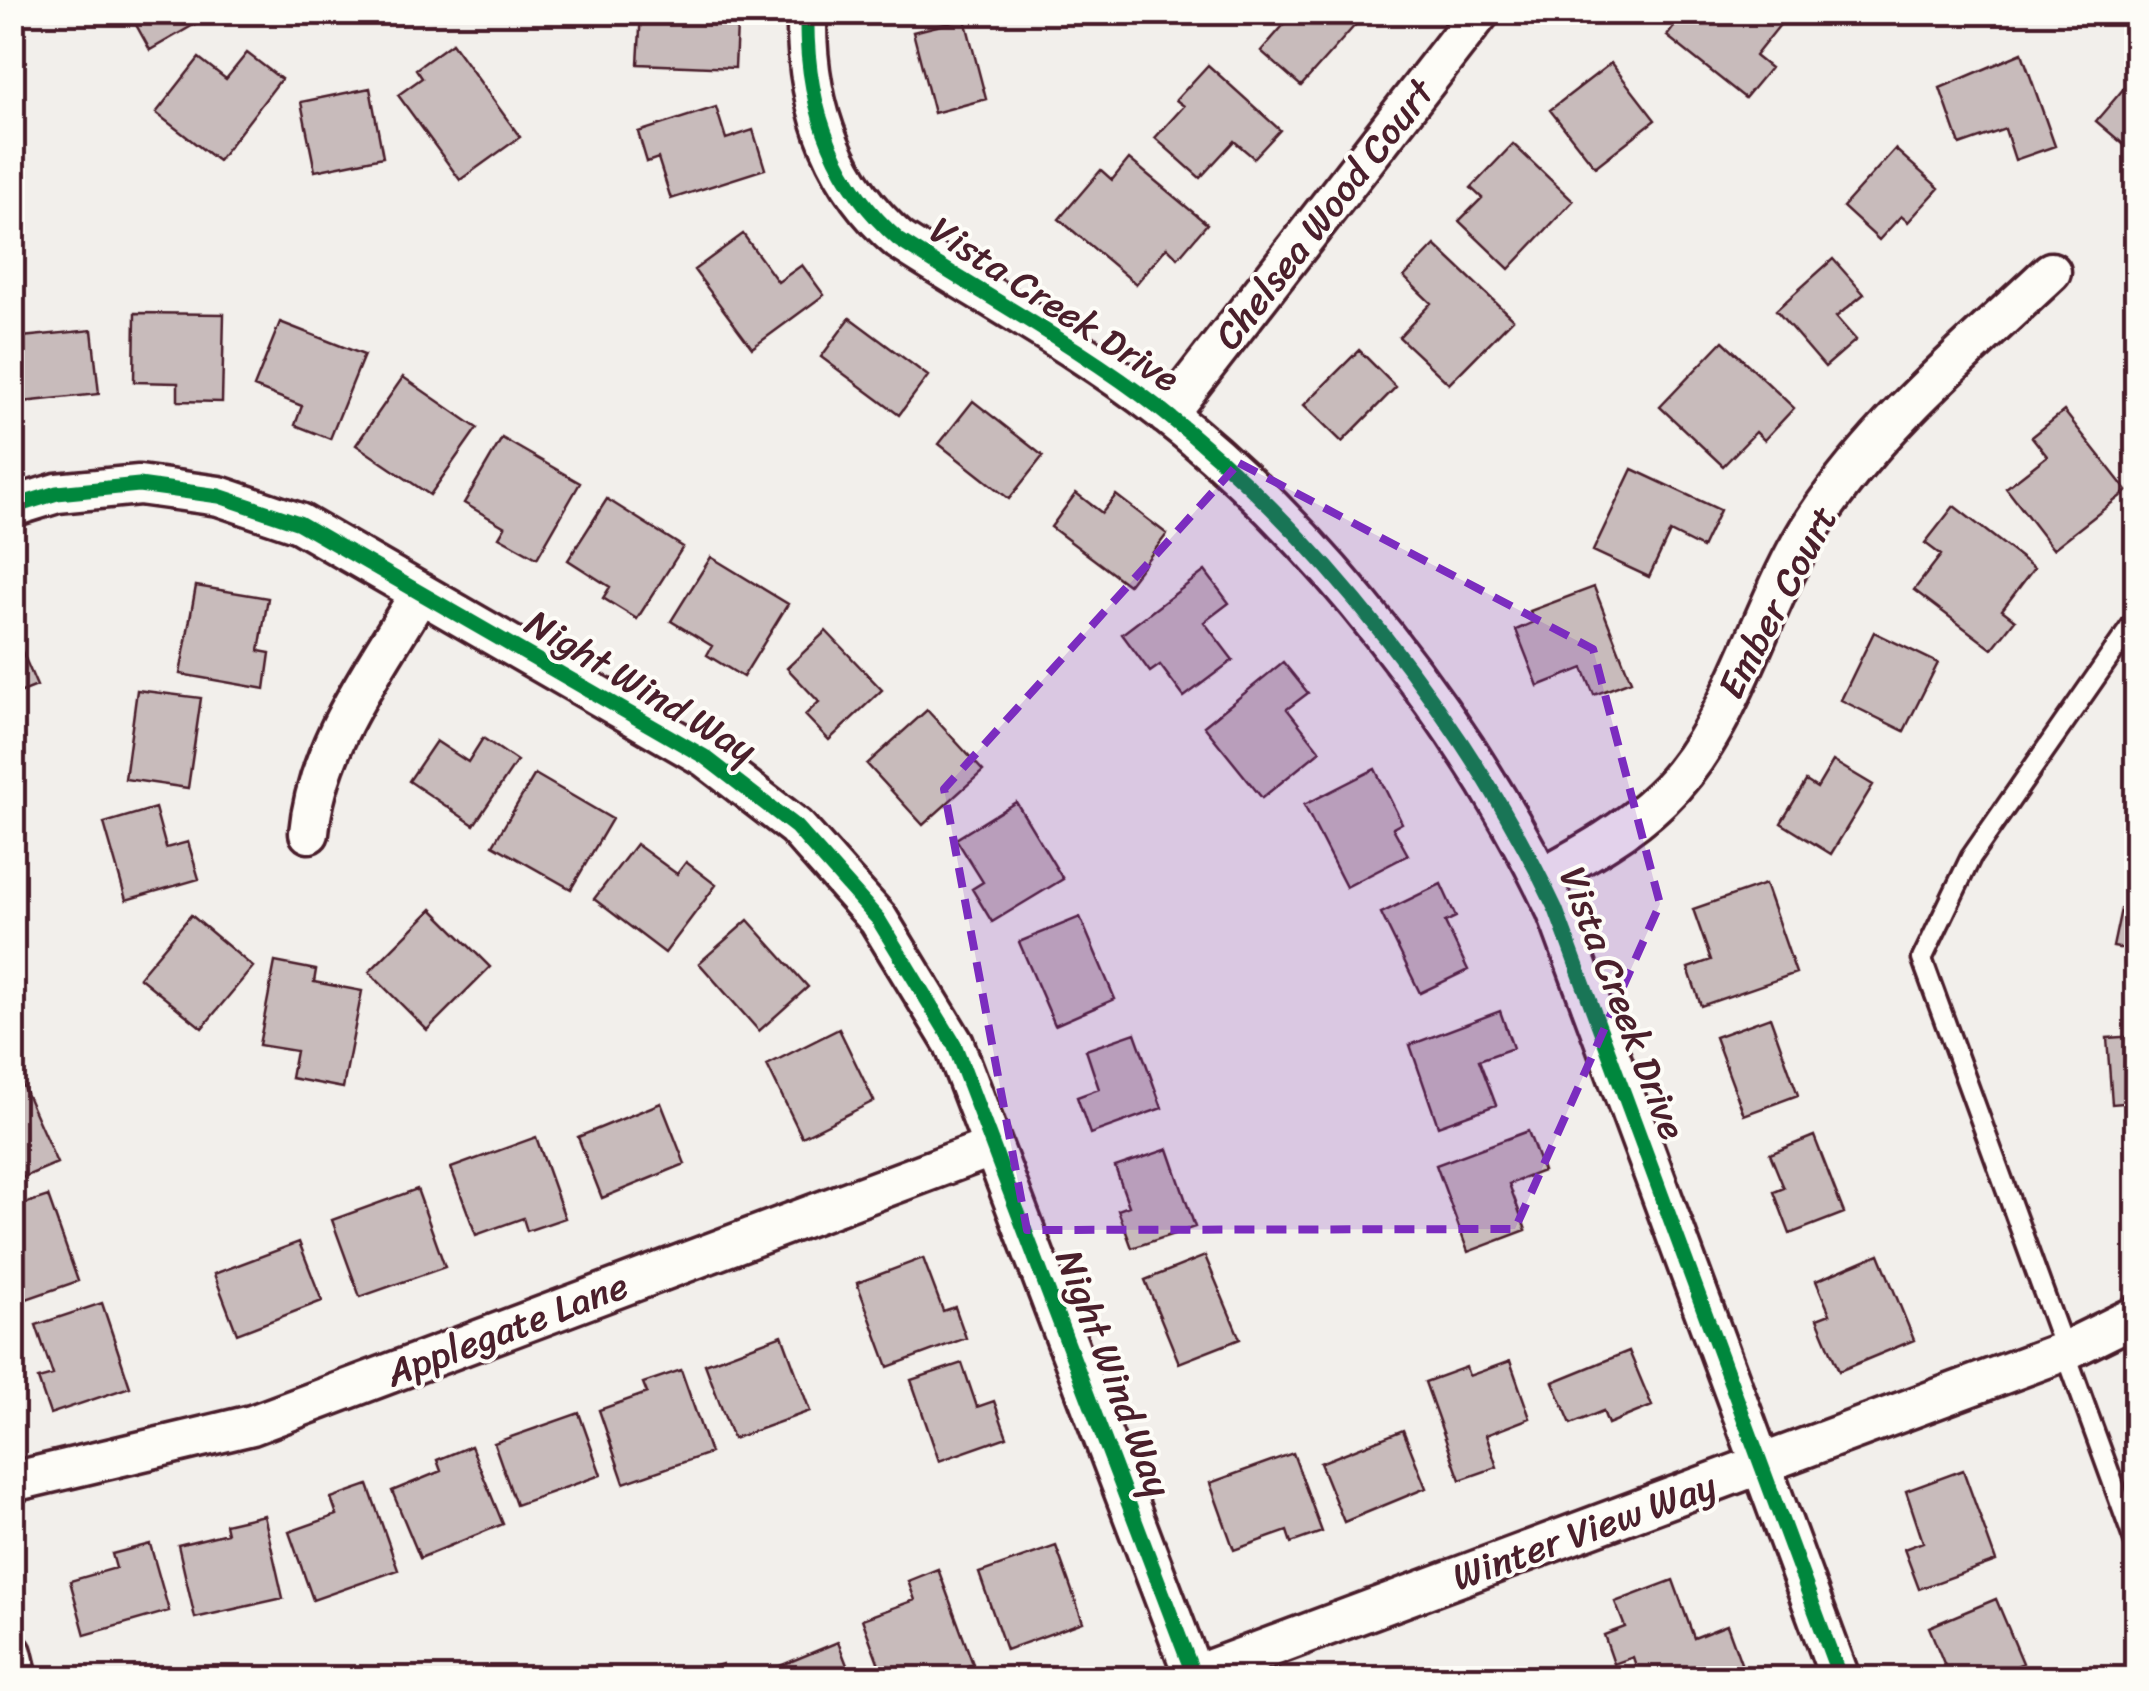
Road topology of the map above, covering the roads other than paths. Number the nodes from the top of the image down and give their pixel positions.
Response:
1 (808, 12) edge
2 (1480, 12) edge
3 (2051, 272) dead end
4 (1167, 415) junction
5 (12, 507) edge
6 (420, 593) junction
7 (2136, 619) edge
8 (309, 833) dead end
9 (1541, 878) junction
10 (993, 1147) junction
11 (2136, 1316) edge
12 (2136, 1334) edge
13 (2079, 1346) junction
14 (1762, 1464) junction
15 (12, 1482) edge
16 (2136, 1546) edge
17 (12, 1653) edge
18 (1191, 1677) edge
19 (18, 1678) edge
20 (1840, 1678) edge

1 - 4 street, Vista Creek Drive
2 - 4 street, Chelsea Wood Court
3 - 9 street, Ember Court
4 - 9 street, Vista Creek Drive
5 - 6 street, Night Wind Way
6 - 8 street
6 - 10 street, Night Wind Way
7 - 13 lane
9 - 14 street, Vista Creek Drive
10 - 15 street, Applegate Lane
10 - 18 street, Night Wind Way
11 - 13 street, Winter View Way
12 - 13 street, Winter View Way
13 - 14 street, Winter View Way
13 - 16 lane
14 - 18 street, Winter View Way
14 - 20 street, Vista Creek Drive
17 - 19 street

